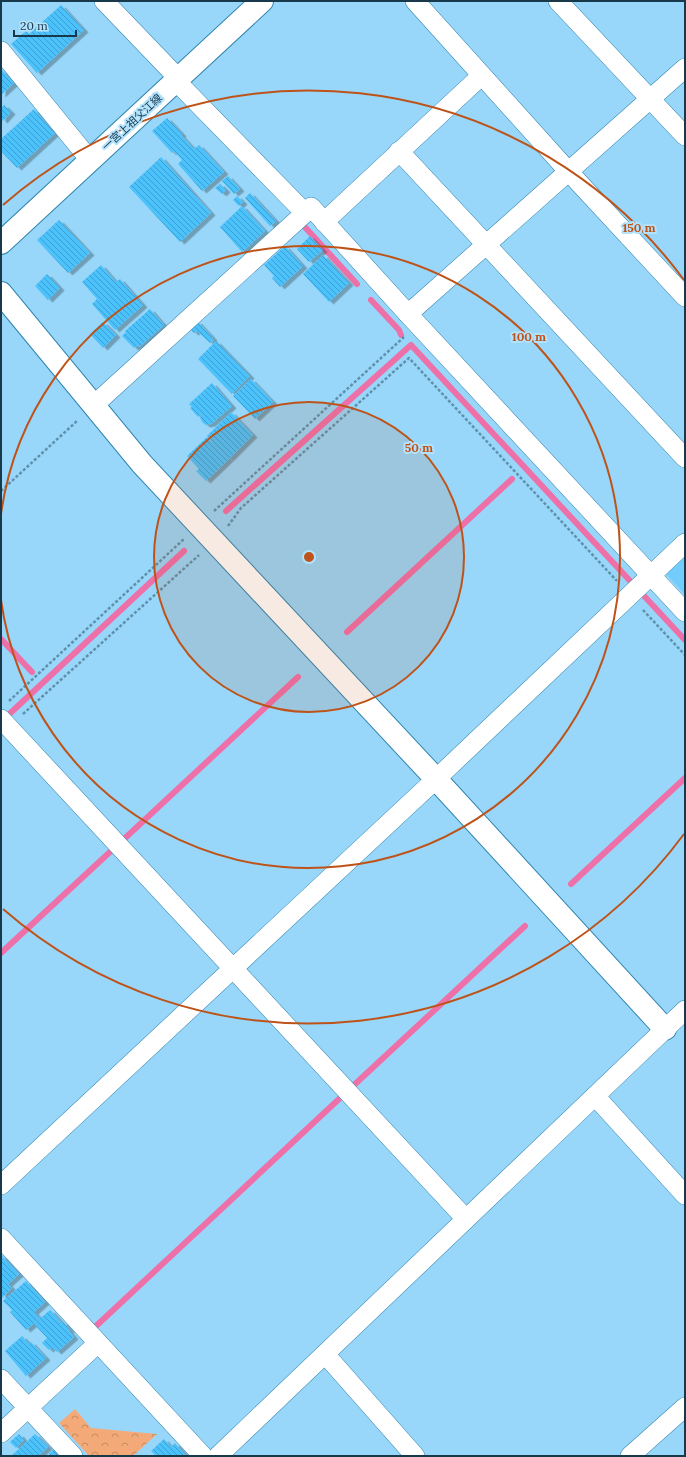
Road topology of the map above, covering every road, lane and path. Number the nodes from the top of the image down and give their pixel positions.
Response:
1 (104, 1) edge
2 (262, 1) edge
3 (415, 1) edge
4 (558, 1) edge
5 (1, 51) edge
6 (685, 68) edge
7 (481, 76) junction
8 (177, 80) junction
9 (651, 99) junction
10 (685, 136) edge
11 (399, 152) junction
12 (90, 160) junction
13 (569, 172) junction
14 (305, 213) junction
15 (324, 222) junction
16 (1, 243) edge
17 (486, 245) junction
18 (1, 293) edge
19 (685, 297) edge
20 (408, 314) junction
21 (94, 405) junction
22 (685, 458) edge
23 (1, 491) edge
24 (214, 541) junction
25 (685, 543) edge
26 (639, 588) junction
27 (685, 612) edge
28 (685, 655) edge
29 (5, 723) edge
30 (436, 779) junction
31 (233, 968) junction
32 (685, 1010) edge
33 (665, 1029) junction
34 (595, 1096) junction
35 (1, 1186) edge
36 (685, 1195) edge
37 (466, 1219) junction
38 (1, 1238) edge
39 (98, 1343) junction
40 (325, 1354) junction
41 (1, 1379) edge
42 (685, 1407) edge
43 (28, 1408) junction
44 (1, 1433) edge
45 (73, 1456) edge
46 (203, 1456) edge
47 (218, 1456) edge
48 (415, 1456) edge
49 (630, 1456) edge

1 - 8 street
2 - 8 street, 一宮上祖父江線
3 - 7 street
4 - 9 street
5 - 12 street
6 - 9 street
7 - 11 street
7 - 13 street
8 - 12 street, 一宮上祖父江線
8 - 14 street
9 - 10 street
9 - 13 street
11 - 15 street
11 - 17 street
12 - 16 street, 一宮上祖父江線
13 - 17 street
13 - 19 street
14 - 15 street
14 - 21 street
15 - 20 street
17 - 20 street
17 - 22 street
18 - 21 street
20 - 26 street
21 - 23 path
21 - 24 street
24 - 26 path
24 - 29 path
24 - 30 street
25 - 26 street
26 - 27 street
26 - 28 path
26 - 30 street
29 - 31 street
30 - 31 street
30 - 33 street
31 - 35 street
31 - 37 street
32 - 33 street
33 - 34 street
34 - 36 street
34 - 37 street
37 - 40 street
38 - 39 street
39 - 43 street
39 - 46 street
40 - 47 street
40 - 48 street
41 - 43 street
42 - 49 street
43 - 44 street
43 - 45 street

